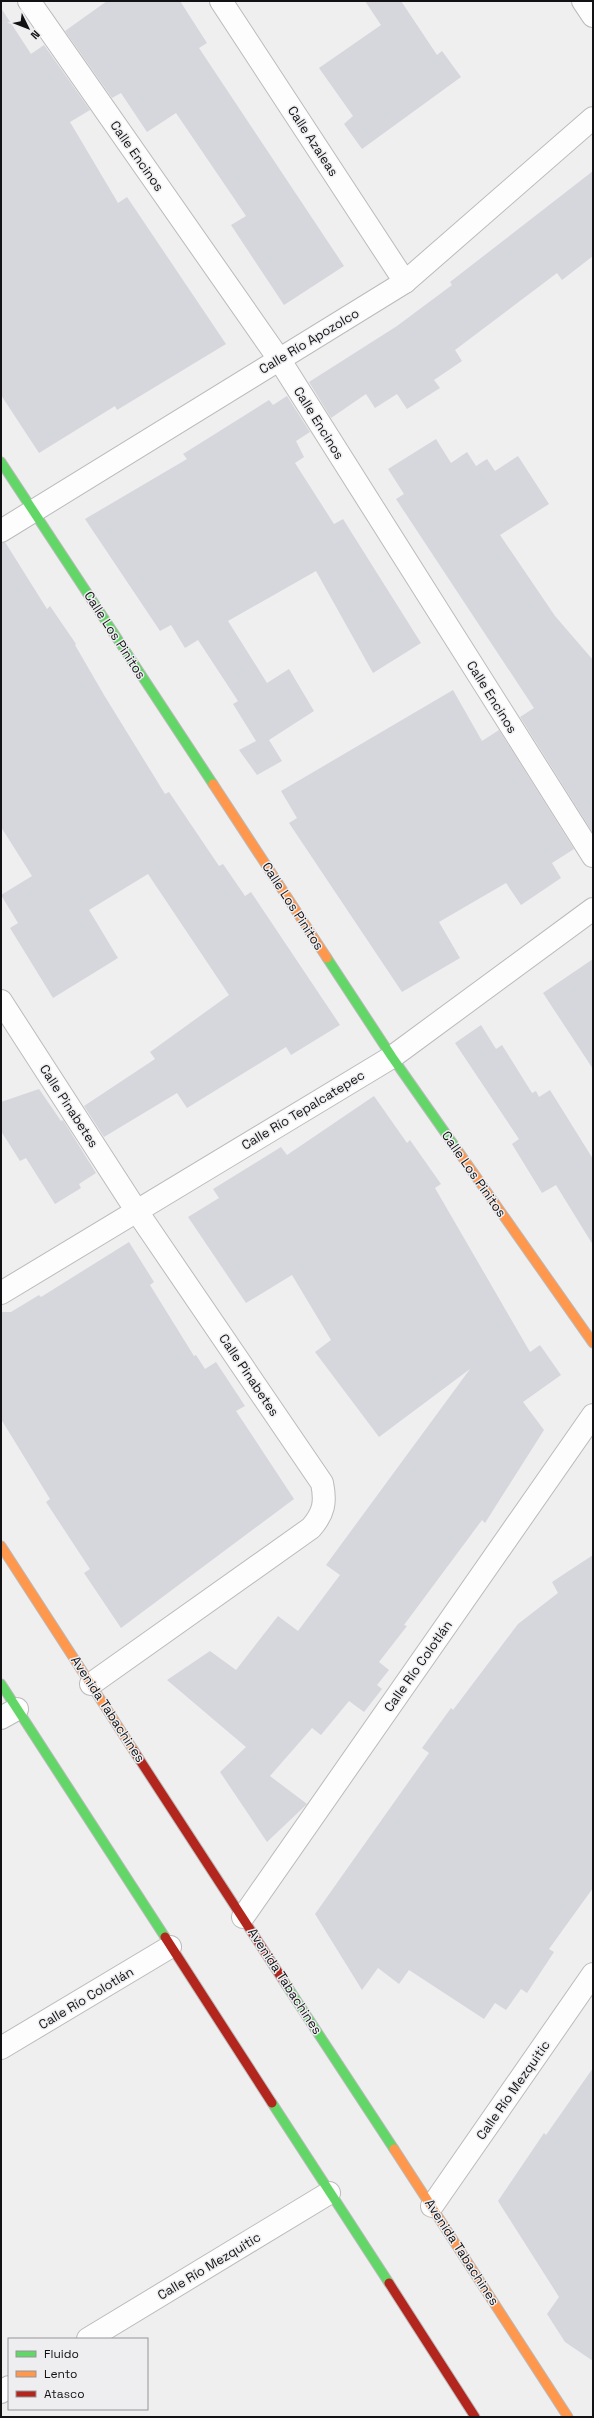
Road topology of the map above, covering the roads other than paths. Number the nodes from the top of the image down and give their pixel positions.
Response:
1 (29, 1) edge
2 (221, 1) edge
3 (583, 1) edge
4 (593, 16) edge
5 (593, 118) edge
6 (405, 282) junction
7 (279, 359) junction
8 (1, 462) edge
9 (33, 511) junction
10 (1, 531) edge
11 (593, 856) edge
12 (593, 910) edge
13 (1, 1001) edge
14 (392, 1057) junction
15 (136, 1210) junction
16 (1, 1293) edge
17 (593, 1343) edge
18 (593, 1416) edge
19 (1, 1546) edge
20 (1, 1684) edge
21 (92, 1684) junction
22 (9, 1713) edge
23 (243, 1917) junction
24 (170, 1947) junction
25 (593, 1974) edge
26 (1, 2048) edge
27 (329, 2193) junction
28 (432, 2206) junction
29 (90, 2338) edge
30 (474, 2417) edge
31 (568, 2417) edge

1 - 7 street, Calle Encinos
2 - 6 street, Calle Azaleas
3 - 4 street
5 - 6 street, Calle Río Apozolco
6 - 7 street, Calle Río Apozolco
7 - 9 street, Calle Río Apozolco
7 - 11 street, Calle Encinos
8 - 9 street, Calle Los Pinitos
9 - 10 street, Calle Río Apozolco
9 - 14 street, Calle Los Pinitos
12 - 14 street, Calle Río Tepalcatepec
13 - 15 street, Calle Pinabetes
14 - 15 street, Calle Río Tepalcatepec
14 - 17 street, Calle Los Pinitos
15 - 16 street, Calle Río Tepalcatepec
15 - 21 street, Calle Pinabetes
18 - 23 street, Calle Río Colotlán
19 - 21 street, Avenida Tabachines
20 - 22 street
21 - 23 street, Avenida Tabachines
22 - 24 street
23 - 28 street, Avenida Tabachines
24 - 26 street, Calle Río Colotlán
24 - 27 street
25 - 28 street, Calle Río Mezquitic
27 - 29 street, Calle Río Mezquitic
27 - 30 street
28 - 31 street, Avenida Tabachines

